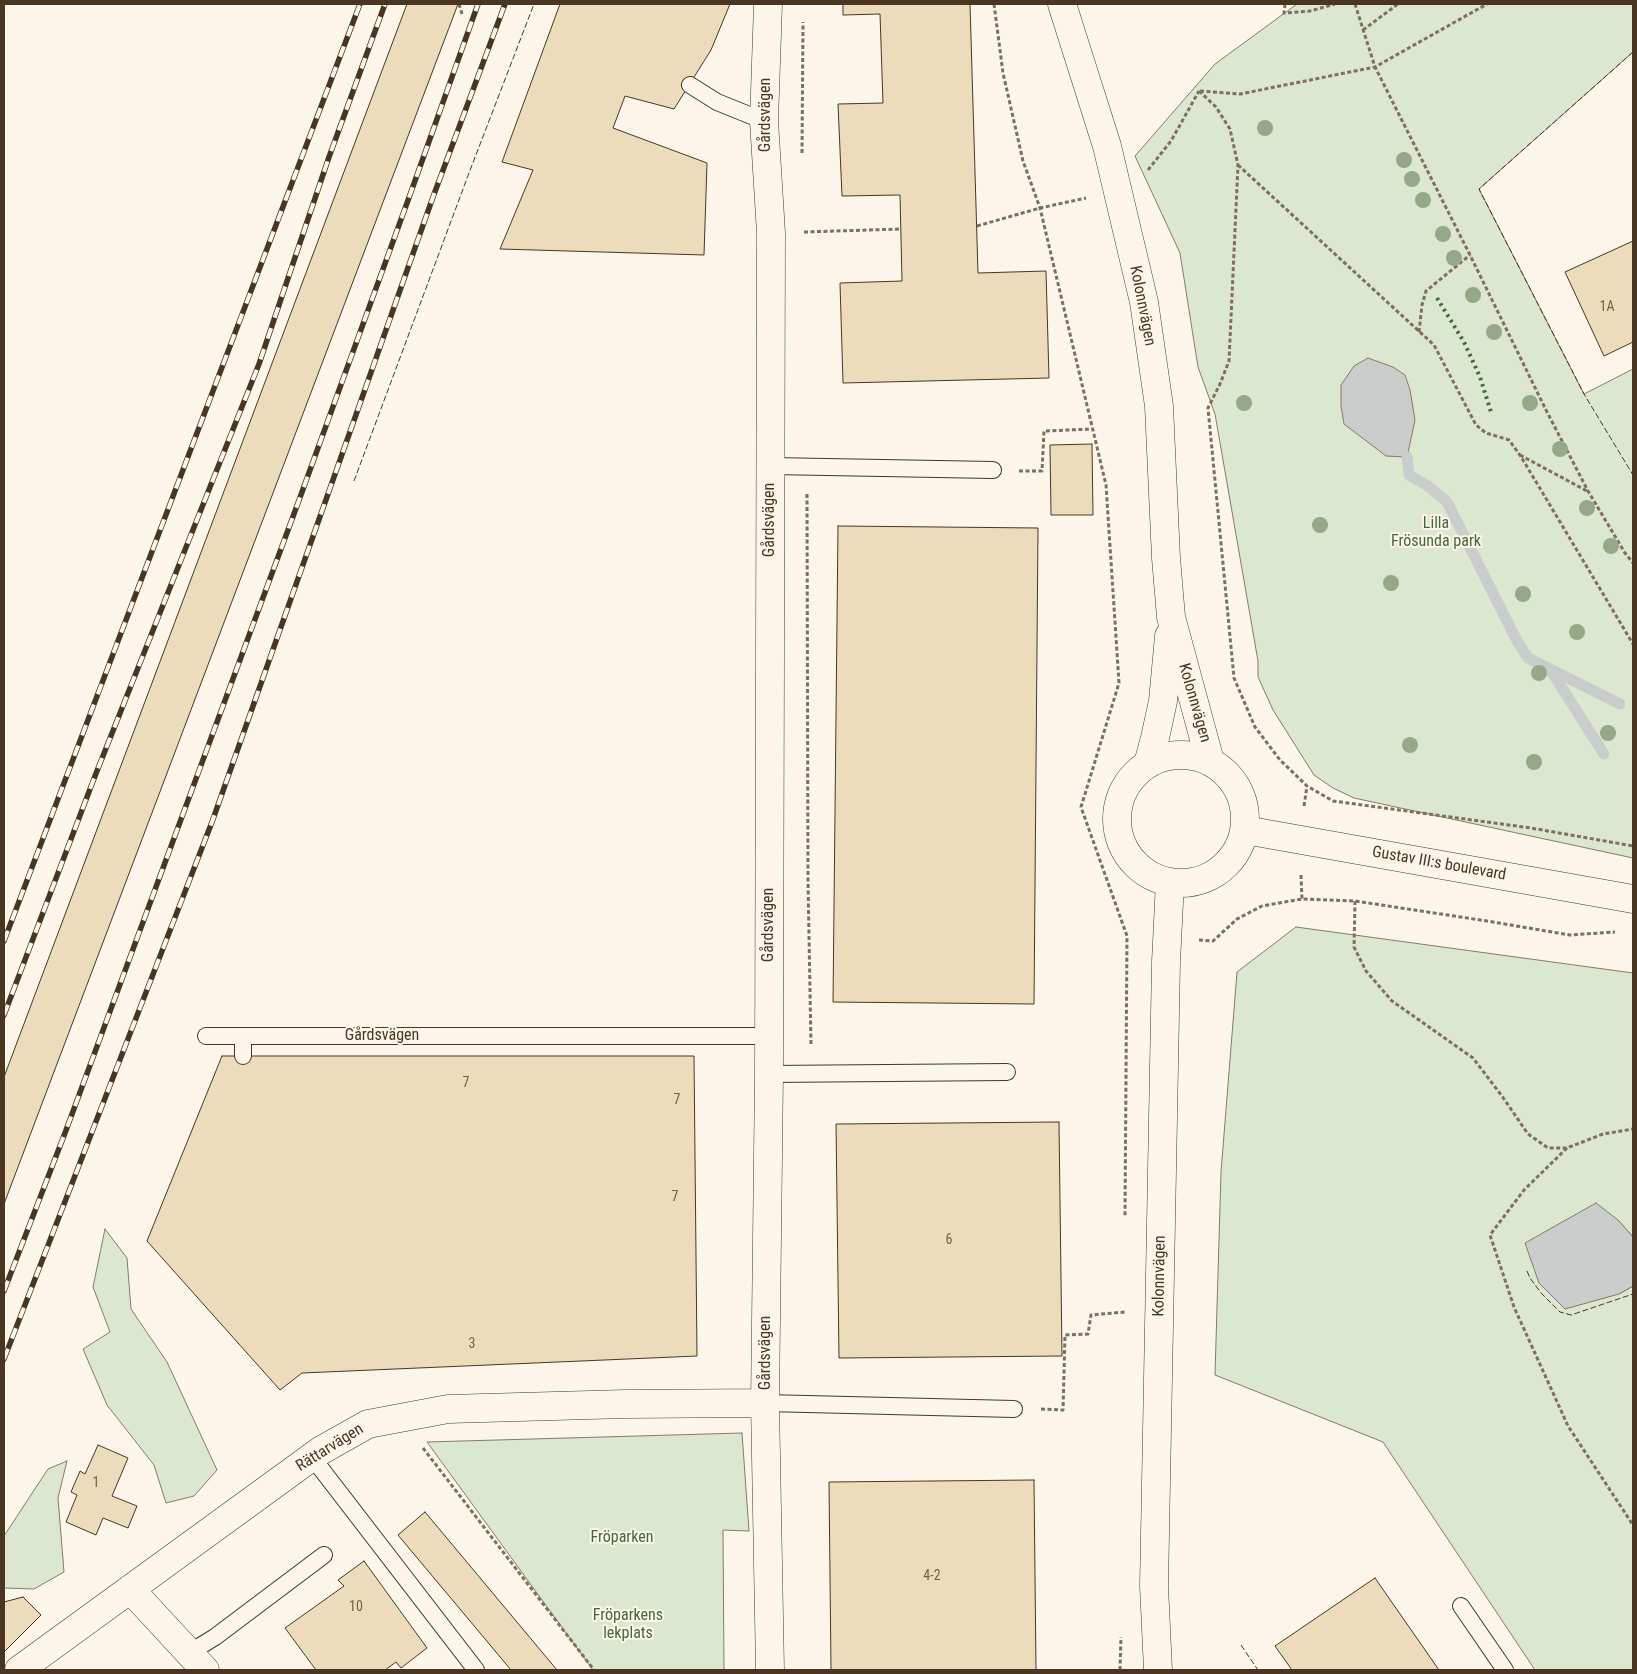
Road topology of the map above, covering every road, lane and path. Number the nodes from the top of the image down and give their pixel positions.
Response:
1 (459, 4) edge
2 (768, 4) edge
3 (994, 4) edge
4 (1062, 4) edge
5 (1285, 4) edge
6 (1335, 4) edge
7 (1355, 4) edge
8 (1398, 4) edge
9 (1487, 4) edge
10 (462, 14) dead end
11 (803, 14) dead end
12 (1363, 30) junction
13 (1375, 67) junction
14 (690, 85) dead end
15 (1199, 91) junction
16 (764, 121) junction
17 (802, 162) dead end
18 (1238, 165) junction
19 (1145, 172) dead end
20 (1086, 198) dead end
21 (1040, 208) junction
22 (977, 226) dead end
23 (901, 229) dead end
24 (771, 233) junction
25 (1470, 255) junction
26 (1419, 332) junction
27 (1092, 429) junction
28 (1520, 455) junction
29 (771, 466) junction
30 (807, 467) junction
31 (993, 470) joint
32 (1588, 491) junction
33 (1633, 564) edge
34 (1171, 617) junction
35 (1633, 644) edge
36 (1210, 761) junction
37 (1148, 764) junction
38 (1245, 830) junction
39 (1633, 846) edge
40 (1170, 882) junction
41 (1633, 899) edge
42 (1355, 902) junction
43 (1624, 931) dead end
44 (1126, 936) dead end
45 (1213, 941) dead end
46 (206, 1036) dead end
47 (243, 1036) junction
48 (769, 1036) junction
49 (243, 1056) dead end
50 (1007, 1072) dead end
51 (769, 1074) junction
52 (811, 1074) junction
53 (1633, 1128) edge
54 (1567, 1148) junction
55 (1125, 1312) dead end
56 (765, 1403) junction
57 (1014, 1409) dead end
58 (1062, 1410) dead end
59 (400, 1418) junction
60 (312, 1457) junction
61 (1633, 1525) edge
62 (324, 1555) dead end
63 (130, 1589) junction
64 (1461, 1606) dead end
65 (197, 1662) edge
66 (19, 1670) edge
67 (476, 1670) edge
68 (594, 1670) edge
69 (770, 1670) edge
70 (1158, 1670) edge
71 (1505, 1670) edge

1 - 10 path
2 - 16 street, Gårdsvägen
3 - 21 path
4 - 34 street, Kolonnvägen
5 - 6 path
7 - 12 path
8 - 12 path
9 - 13 path
11 - 17 path
12 - 13 path
13 - 15 path
13 - 25 path
14 - 16 lane
15 - 18 path
15 - 19 path
16 - 24 street, Gårdsvägen
18 - 26 path
18 - 39 path
20 - 21 path
21 - 22 path
21 - 27 path
23 - 24 path
24 - 29 street, Gårdsvägen
25 - 26 path
25 - 32 path
26 - 28 path
27 - 31 path
27 - 44 path
28 - 32 path
28 - 35 path
29 - 30 lane
29 - 48 street, Gårdsvägen
30 - 31 lane
30 - 52 path
32 - 33 path
34 - 36 street, Kolonnvägen
34 - 37 street, Kolonnvägen
36 - 37 street
36 - 38 street
37 - 40 street
38 - 40 street
38 - 41 street, Gustav III:s boulevard
40 - 70 street, Kolonnvägen
42 - 43 path
42 - 45 path
42 - 54 path
46 - 47 lane, Gårdsvägen
47 - 48 lane, Gårdsvägen
47 - 49 lane
48 - 51 street, Gårdsvägen
50 - 52 lane
51 - 52 lane
51 - 56 street, Gårdsvägen
53 - 54 path
54 - 61 path
55 - 58 path
56 - 57 lane
56 - 59 street, Rättarvägen
56 - 69 street, Gårdsvägen
59 - 60 street, Rättarvägen
59 - 68 path
60 - 63 street, Rättarvägen
60 - 67 lane
62 - 65 lane
63 - 65 street
63 - 66 street, Rättarvägen
64 - 71 lane

